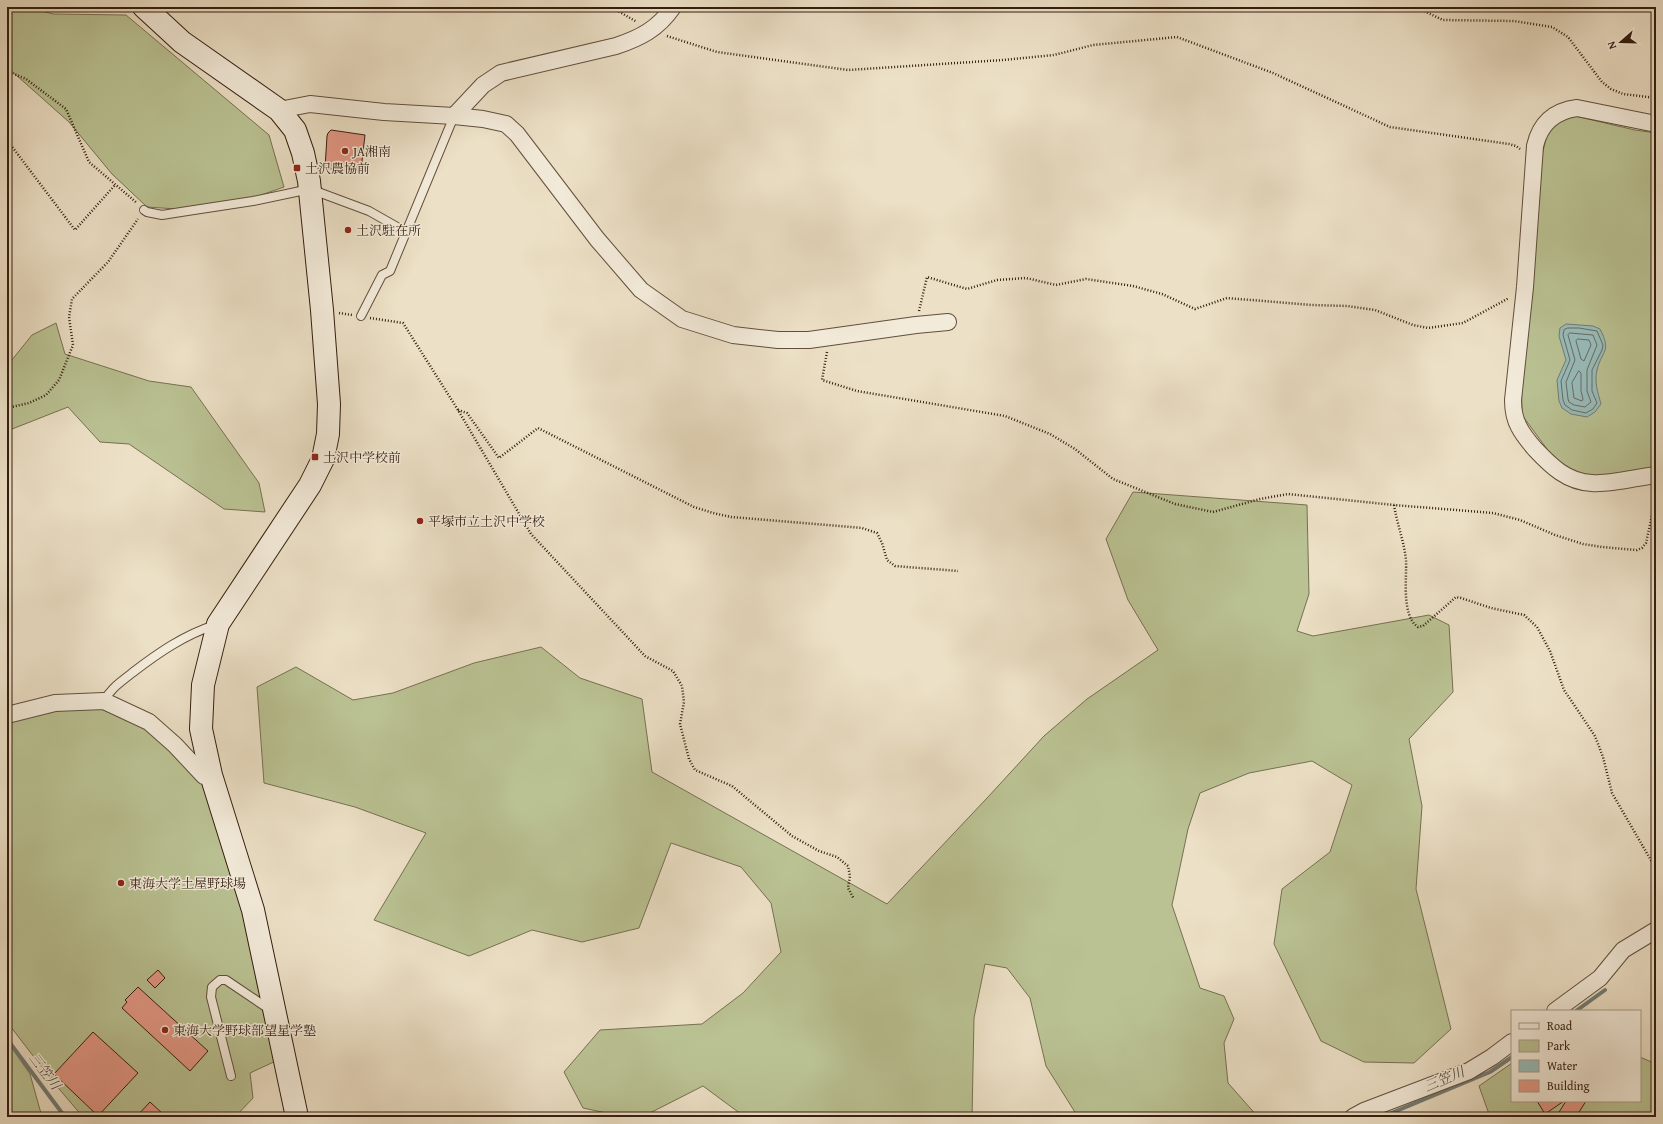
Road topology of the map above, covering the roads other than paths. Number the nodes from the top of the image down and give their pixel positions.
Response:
1 (144, 7) edge
2 (673, 7) edge
3 (279, 110) junction
4 (454, 116) junction
5 (1656, 124) edge
6 (310, 189) junction
7 (144, 210) road end
8 (406, 232) junction
9 (361, 316) road end
10 (948, 322) dead end
11 (1656, 475) edge
12 (218, 624) junction
13 (104, 701) junction
14 (7, 715) edge
15 (211, 775) junction
16 (1656, 930) edge
17 (1555, 1010) edge
18 (275, 1013) junction
19 (1511, 1043) edge
20 (231, 1076) dead end
21 (298, 1117) edge
22 (1353, 1117) edge

1 - 3 street
2 - 4 street
3 - 4 street
3 - 6 street
4 - 8 lane
4 - 10 street
5 - 11 street
6 - 7 lane
6 - 8 lane
6 - 12 street
8 - 9 lane
12 - 13 lane
12 - 15 street
13 - 14 street
13 - 15 street
15 - 18 street
16 - 17 street
18 - 20 lane
18 - 21 street
19 - 22 street

